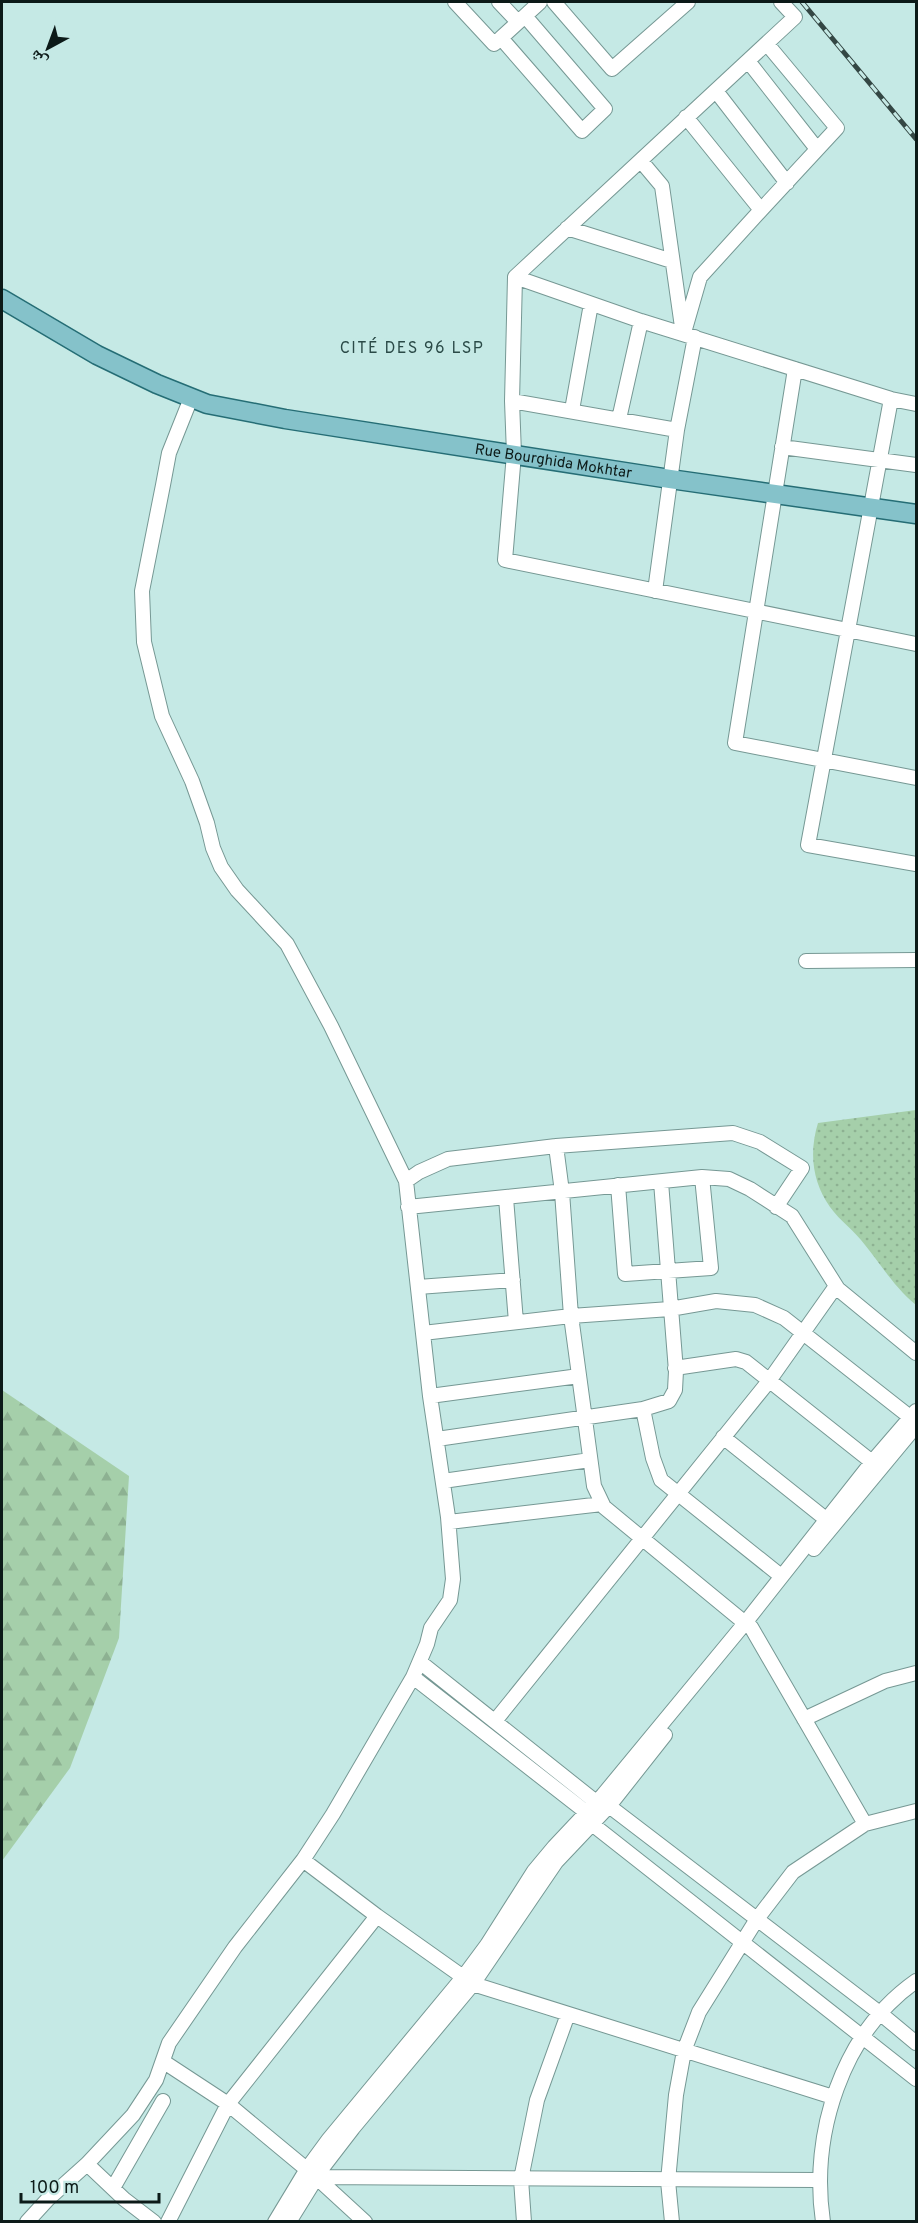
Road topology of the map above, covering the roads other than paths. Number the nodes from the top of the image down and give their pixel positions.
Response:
1 (455, 2) edge
2 (499, 2) edge
3 (540, 2) edge
4 (554, 2) edge
5 (688, 2) edge
6 (782, 2) edge
7 (522, 19) junction
8 (501, 38) junction
9 (767, 44) junction
10 (748, 61) junction
11 (716, 91) junction
12 (687, 117) junction
13 (818, 149) junction
14 (641, 161) junction
15 (787, 183) junction
16 (761, 210) junction
17 (567, 228) junction
18 (672, 261) junction
19 (515, 277) junction
20 (2, 299) edge
21 (591, 304) junction
22 (641, 321) junction
23 (689, 336) junction
24 (795, 369) junction
25 (192, 398) junction
26 (891, 399) junction
27 (512, 401) junction
28 (916, 404) edge
29 (572, 410) junction
30 (619, 419) junction
31 (677, 430) junction
32 (782, 447) junction
33 (514, 454) junction
34 (879, 460) junction
35 (916, 465) edge
36 (670, 479) junction
37 (774, 493) junction
38 (869, 507) junction
39 (916, 514) edge
40 (655, 591) junction
41 (756, 612) junction
42 (848, 630) junction
43 (916, 644) edge
44 (824, 760) junction
45 (916, 778) edge
46 (916, 862) edge
47 (916, 960) edge
48 (806, 961) dead end
49 (556, 1146) junction
50 (702, 1177) junction
51 (406, 1181) junction
52 (661, 1182) junction
53 (618, 1185) junction
54 (562, 1192) junction
55 (506, 1198) junction
56 (408, 1207) junction
57 (776, 1207) junction
58 (668, 1270) junction
59 (513, 1280) junction
60 (836, 1286) junction
61 (417, 1287) junction
62 (670, 1309) junction
63 (571, 1316) junction
64 (516, 1322) junction
65 (423, 1333) junction
66 (803, 1333) junction
67 (916, 1353) edge
68 (675, 1368) junction
69 (579, 1376) junction
70 (769, 1381) junction
71 (430, 1396) junction
72 (643, 1409) junction
73 (583, 1417) junction
74 (915, 1425) edge
75 (723, 1437) junction
76 (437, 1439) junction
77 (590, 1460) junction
78 (872, 1462) junction
79 (443, 1481) junction
80 (678, 1494) junction
81 (602, 1504) junction
82 (449, 1522) junction
83 (830, 1522) junction
84 (643, 1539) junction
85 (781, 1576) junction
86 (748, 1625) junction
87 (420, 1662) junction
88 (916, 1673) edge
89 (413, 1677) junction
90 (804, 1719) junction
91 (495, 1721) junction
92 (596, 1811) junction
93 (916, 1811) edge
94 (865, 1824) junction
95 (303, 1860) junction
96 (377, 1916) junction
97 (757, 1919) junction
98 (743, 1943) junction
99 (468, 1980) junction
100 (916, 1981) edge
101 (568, 2014) junction
102 (881, 2014) junction
103 (863, 2038) junction
104 (916, 2043) edge
105 (684, 2051) junction
106 (164, 2062) junction
107 (916, 2079) edge
108 (833, 2097) junction
109 (162, 2101) dead end
110 (228, 2104) junction
111 (87, 2164) junction
112 (312, 2173) junction
113 (521, 2179) junction
114 (819, 2180) junction
115 (668, 2181) junction
116 (113, 2188) junction
117 (27, 2222) edge
118 (154, 2222) edge
119 (168, 2222) edge
120 (275, 2222) edge
121 (289, 2222) edge
122 (365, 2222) edge
123 (524, 2222) edge
124 (672, 2222) edge
125 (823, 2222) edge

1 - 8 street
2 - 7 street
3 - 7 street
4 - 5 street
6 - 9 street
7 - 8 street
7 - 8 street
9 - 10 street
9 - 13 street
10 - 11 street
10 - 13 street
11 - 12 street
11 - 15 street
12 - 14 street
12 - 16 street
13 - 15 street
14 - 17 street
14 - 18 street
15 - 16 street
16 - 23 street
17 - 18 street
17 - 19 street
18 - 23 street
19 - 21 street
19 - 27 street
20 - 25 main road, Rue Bourghida Mokhtar
21 - 22 street
21 - 29 street
22 - 23 street
22 - 30 street
23 - 24 street
23 - 31 street
24 - 26 street
24 - 32 street
25 - 33 main road, Rue Bourghida Mokhtar
25 - 51 street
26 - 28 street
26 - 34 street
27 - 29 street
27 - 33 street
29 - 30 street
30 - 31 street
31 - 36 street
32 - 34 street
32 - 37 street
33 - 36 main road, Rue Bourghida Mokhtar
33 - 40 street
34 - 35 street
34 - 38 street
36 - 37 main road, Rue Bourghida Mokhtar
36 - 40 street
37 - 38 main road, Rue Bourghida Mokhtar
37 - 41 street
38 - 39 main road, Rue Bourghida Mokhtar
38 - 42 street
40 - 41 street
41 - 42 street
41 - 44 street
42 - 43 street
42 - 44 street
44 - 45 street
44 - 46 street
47 - 48 street
49 - 51 street
49 - 54 street
49 - 57 street
50 - 52 street
50 - 57 street
50 - 58 street
51 - 56 street
52 - 53 street
52 - 58 street
53 - 54 street
53 - 58 street
54 - 55 street
54 - 63 street
55 - 56 street
55 - 59 street
56 - 61 street
57 - 60 street
58 - 62 street
59 - 61 street
59 - 64 street
60 - 66 street
60 - 67 street
61 - 65 street
62 - 63 street
62 - 66 street
62 - 68 street
63 - 64 street
63 - 69 street
64 - 65 street
65 - 71 street
66 - 70 street
66 - 74 street
68 - 70 street
68 - 72 street
69 - 71 street
69 - 73 street
70 - 75 street
70 - 78 street
71 - 76 street
72 - 73 street
72 - 80 street
73 - 76 street
73 - 77 street
74 - 78 street
74 - 83 street
75 - 80 street
75 - 83 street
76 - 79 street
77 - 79 street
77 - 81 street
78 - 83 street
79 - 82 street
80 - 84 street
80 - 85 street
81 - 82 street
81 - 84 street
82 - 87 street
83 - 85 street
83 - 86 street
84 - 86 street
84 - 91 street
85 - 86 street
86 - 90 street
86 - 92 street
87 - 89 street
87 - 91 street
88 - 90 street
89 - 92 street
89 - 95 street
90 - 94 street
91 - 92 street
92 - 97 street
92 - 98 street
92 - 99 street
93 - 94 street
94 - 97 street
95 - 96 street
95 - 106 street
96 - 99 street
96 - 110 street
97 - 98 street
97 - 102 street
98 - 103 street
98 - 105 street
99 - 101 street
99 - 112 street
100 - 102 street
101 - 105 street
101 - 113 street
102 - 103 street
102 - 104 street
103 - 107 street
103 - 108 street
105 - 108 street
105 - 115 street
106 - 110 street
106 - 111 street
108 - 114 street
109 - 116 street
110 - 112 street
110 - 119 street
111 - 116 street
111 - 117 street
112 - 113 street
112 - 120 street
112 - 121 street
112 - 122 street
113 - 115 street
113 - 123 street
114 - 115 street
114 - 125 street
115 - 124 street
116 - 118 street

